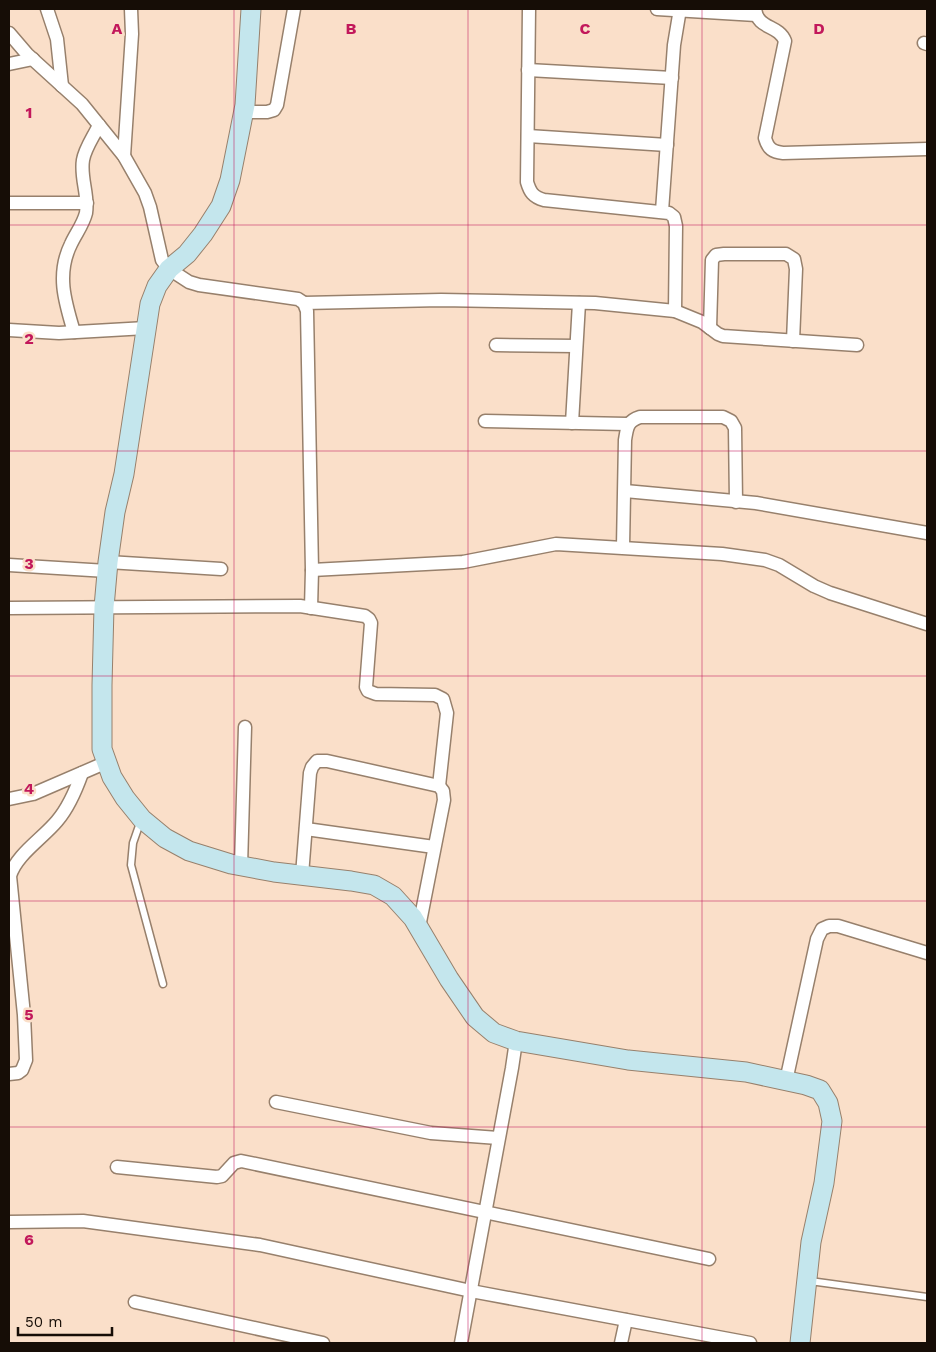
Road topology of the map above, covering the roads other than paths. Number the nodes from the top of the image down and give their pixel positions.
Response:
1 (46, 9) edge
2 (131, 9) edge
3 (251, 9) edge
4 (294, 9) edge
5 (528, 9) edge
6 (657, 9) edge
7 (680, 10) edge
8 (755, 12) edge
9 (9, 33) edge
10 (33, 59) junction
11 (9, 64) edge
12 (528, 70) junction
13 (672, 78) junction
14 (62, 86) junction
15 (244, 112) junction
16 (99, 126) junction
17 (528, 136) junction
18 (667, 145) junction
19 (927, 149) edge
20 (124, 156) junction
21 (9, 203) edge
22 (87, 203) junction
23 (662, 211) junction
24 (169, 269) junction
25 (304, 303) junction
26 (579, 303) junction
27 (676, 311) junction
28 (146, 328) junction
29 (710, 328) junction
30 (9, 330) edge
31 (74, 332) junction
32 (793, 340) junction
33 (496, 345) dead end
34 (857, 345) dead end
35 (576, 346) junction
36 (485, 421) dead end
37 (572, 424) junction
38 (627, 424) junction
39 (625, 491) junction
40 (736, 502) junction
41 (927, 532) edge
42 (623, 548) junction
43 (9, 565) edge
44 (108, 566) junction
45 (221, 569) dead end
46 (312, 570) junction
47 (104, 607) junction
48 (9, 608) edge
49 (311, 608) junction
50 (927, 624) edge
51 (245, 727) dead end
52 (107, 762) junction
53 (80, 778) junction
54 (439, 786) junction
55 (9, 799) edge
56 (142, 819) junction
57 (306, 829) junction
58 (434, 847) junction
59 (241, 866) junction
60 (302, 876) junction
61 (419, 927) junction
62 (927, 953) edge
63 (163, 984) dead end
64 (515, 1048) junction
65 (9, 1074) edge
66 (786, 1081) junction
67 (276, 1102) dead end
68 (498, 1138) junction
69 (117, 1166) dead end
70 (486, 1211) junction
71 (9, 1222) edge
72 (709, 1259) dead end
73 (807, 1281) junction
74 (471, 1291) junction
75 (927, 1298) edge
76 (135, 1302) dead end
77 (626, 1320) junction
78 (267, 1338) edge
79 (323, 1343) edge
80 (461, 1343) edge
81 (622, 1343) edge
82 (750, 1343) edge
83 (800, 1343) edge

1 - 14 street
2 - 20 street
3 - 15 street
4 - 15 street
5 - 12 street
6 - 7 street
7 - 8 street
7 - 13 street
8 - 19 street
9 - 10 street
10 - 11 street
10 - 14 street
12 - 13 street
12 - 17 street
13 - 18 street
14 - 16 street
15 - 24 street
16 - 20 street
16 - 22 street
17 - 18 street
17 - 23 street
18 - 23 street
20 - 24 street
21 - 22 street
22 - 31 street
23 - 27 street
24 - 25 street
24 - 28 street
25 - 26 street
25 - 46 street
26 - 27 street
26 - 35 street
27 - 29 street
28 - 31 street
28 - 44 street
29 - 32 street
29 - 32 street
30 - 31 street
32 - 34 street
33 - 35 street
35 - 37 street
36 - 37 street
37 - 38 street
38 - 39 street
38 - 40 street
39 - 40 street
39 - 42 street
40 - 41 street
42 - 46 street
42 - 50 street
43 - 44 street
44 - 45 street
44 - 47 street
46 - 49 street
47 - 48 street
47 - 49 street
47 - 52 street
49 - 54 street
51 - 59 street
52 - 53 street
52 - 56 street
53 - 55 street
53 - 65 street
54 - 57 street
54 - 58 street
56 - 59 street
56 - 63 lane
57 - 58 street
57 - 60 street
58 - 61 street
59 - 60 street
60 - 61 street
61 - 64 street
62 - 66 street
64 - 66 street
64 - 68 street
66 - 73 street
67 - 68 street
68 - 70 street
69 - 70 street
70 - 72 street
70 - 74 street
71 - 74 street
73 - 75 lane
73 - 83 street
74 - 77 street
74 - 80 street
76 - 78 street
77 - 81 street
77 - 82 street
78 - 79 street

